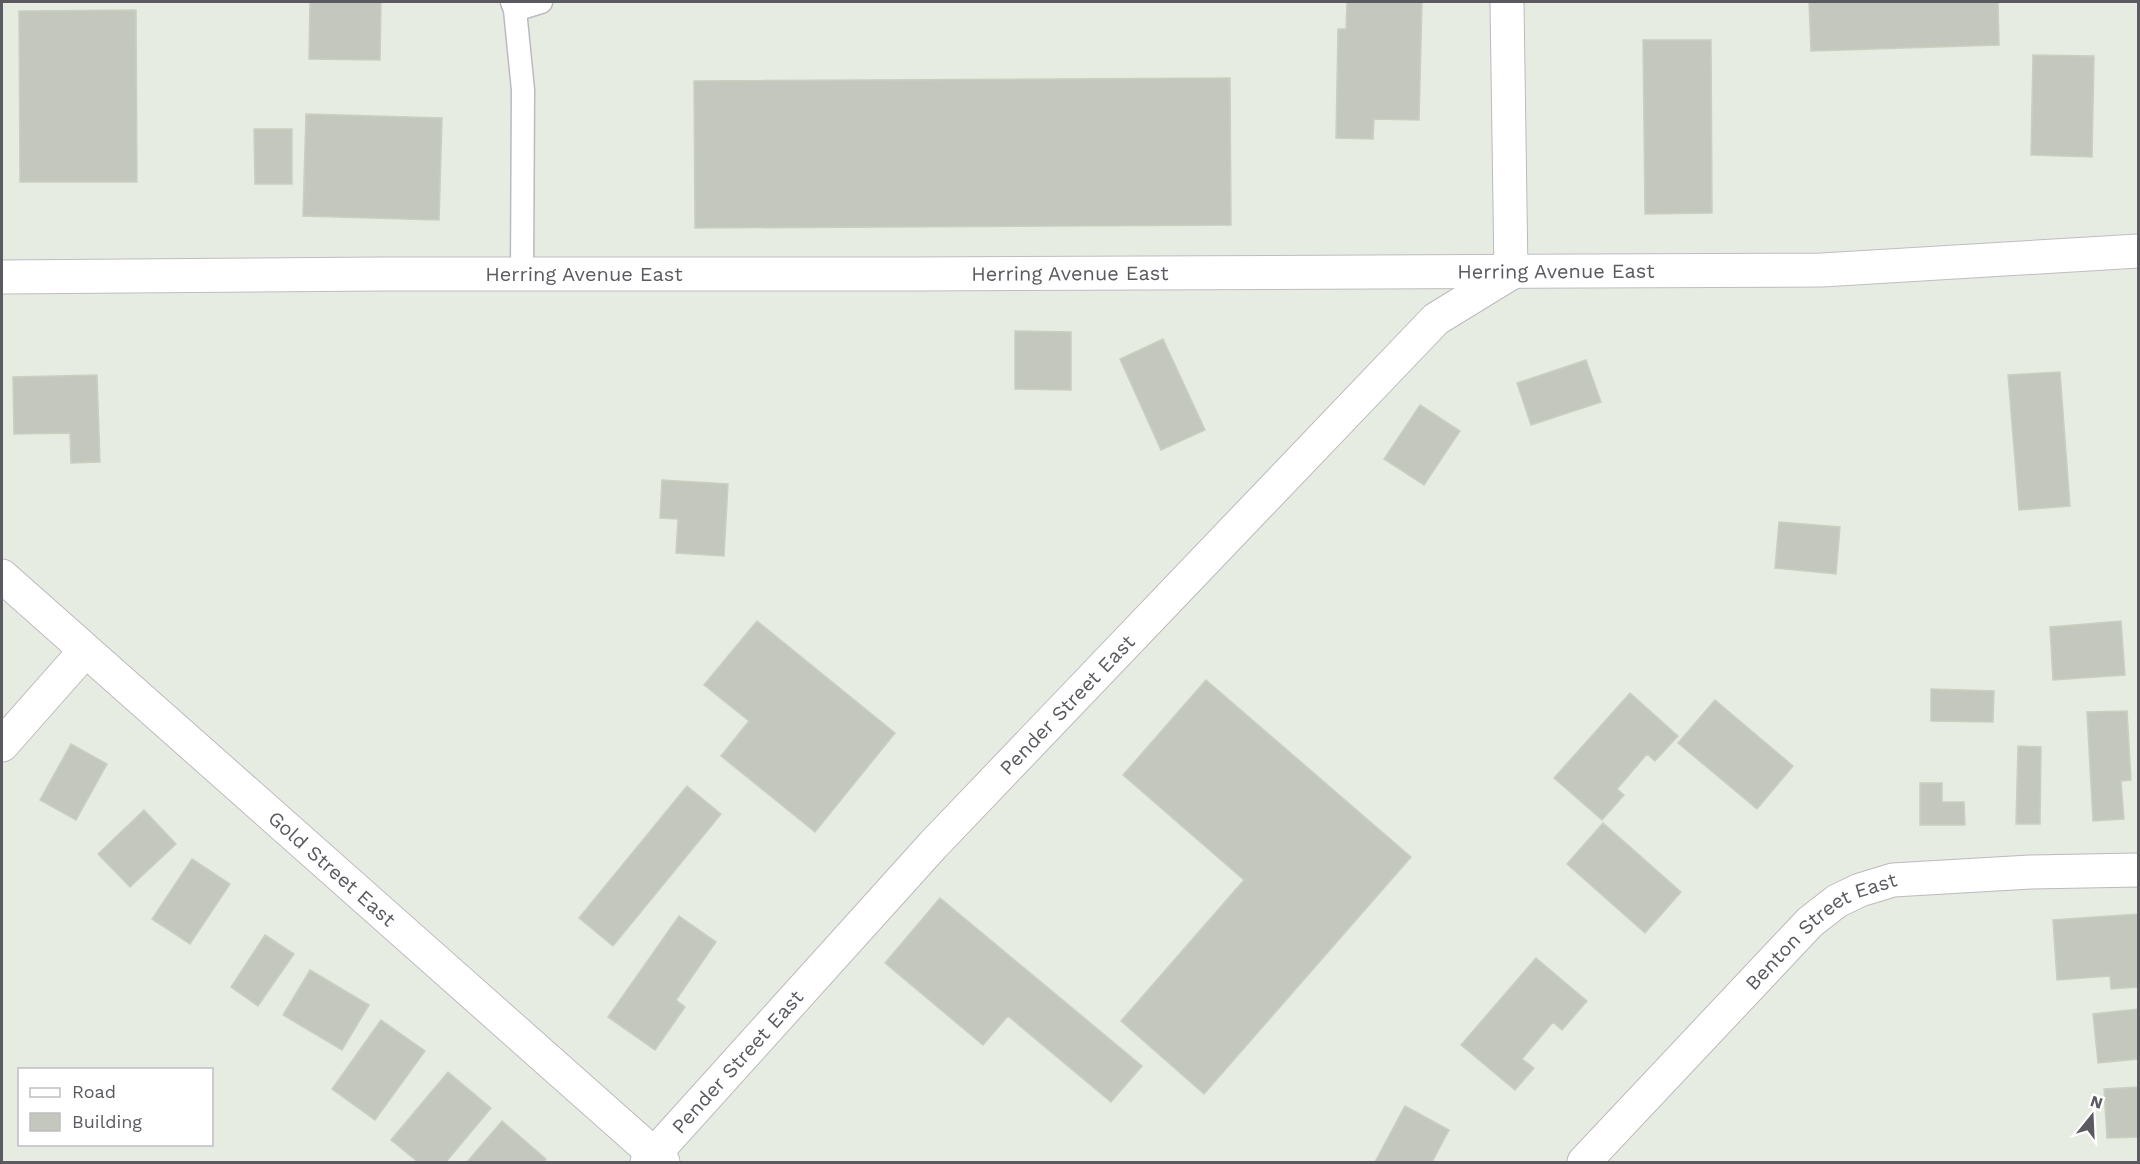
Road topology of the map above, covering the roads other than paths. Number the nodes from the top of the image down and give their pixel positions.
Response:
1 (542, 2) edge
2 (1507, 2) edge
3 (514, 6) edge
4 (2139, 251) edge
5 (1511, 273) junction
6 (522, 274) junction
7 (2, 277) edge
8 (2, 576) edge
9 (85, 651) junction
10 (2, 745) edge
11 (2139, 870) edge
12 (655, 1160) edge
13 (1584, 1162) edge

1 - 3 lane
2 - 5 street
3 - 6 lane
4 - 5 street, Herring Avenue East
5 - 6 street, Herring Avenue East
5 - 12 street, Pender Street East
6 - 7 street, Herring Avenue East
8 - 9 street, Gold Street East
9 - 10 street
9 - 12 street, Gold Street East
11 - 13 street, Benton Street East

